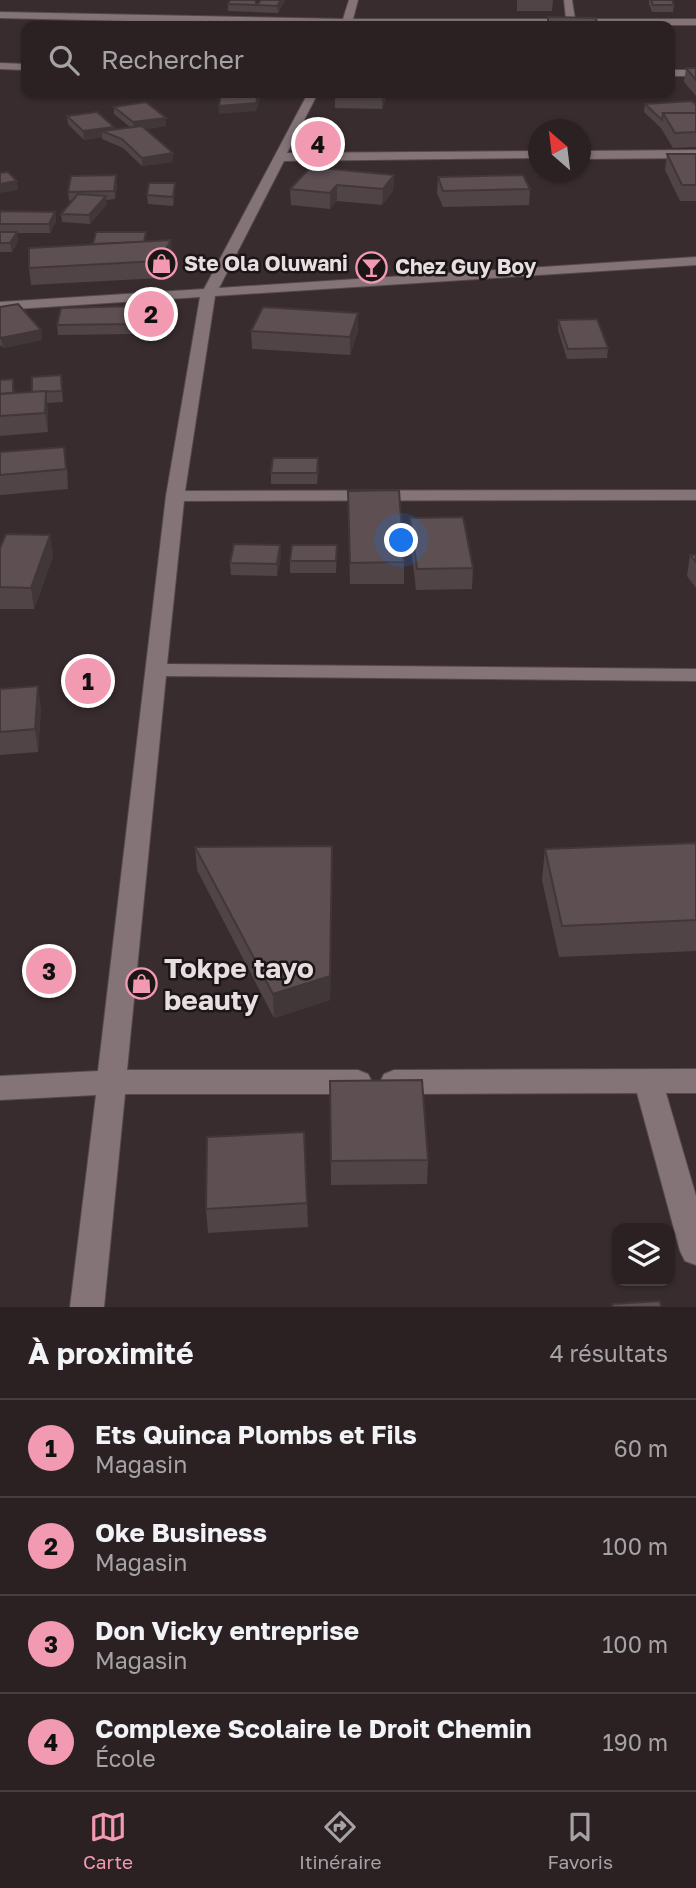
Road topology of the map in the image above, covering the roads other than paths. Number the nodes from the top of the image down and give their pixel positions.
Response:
1 (354, 0) edge
2 (568, 0) edge
3 (0, 15) edge
4 (297, 21) edge
5 (348, 21) edge
6 (571, 21) edge
7 (675, 22) edge
8 (696, 22) edge
9 (0, 66) edge
10 (21, 67) edge
11 (675, 73) edge
12 (696, 73) edge
13 (310, 98) edge
14 (696, 154) edge
15 (528, 155) edge
16 (591, 155) edge
17 (278, 157) junction
18 (696, 261) edge
19 (208, 294) junction
20 (0, 306) edge
21 (696, 495) edge
22 (175, 496) junction
23 (156, 670) junction
24 (696, 675) edge
25 (696, 1081) edge
26 (111, 1082) junction
27 (648, 1082) junction
28 (0, 1088) edge
29 (696, 1251) edge
30 (87, 1307) edge

1 - 5 street
2 - 6 street
3 - 4 street
7 - 8 street
9 - 10 street
11 - 12 street
13 - 17 street
14 - 16 street
15 - 17 street
17 - 19 street
18 - 19 street
19 - 20 street
19 - 22 street
21 - 22 street
22 - 23 street
23 - 24 street
23 - 26 street
25 - 27 street
26 - 27 street
26 - 28 street
26 - 30 street
27 - 29 street

